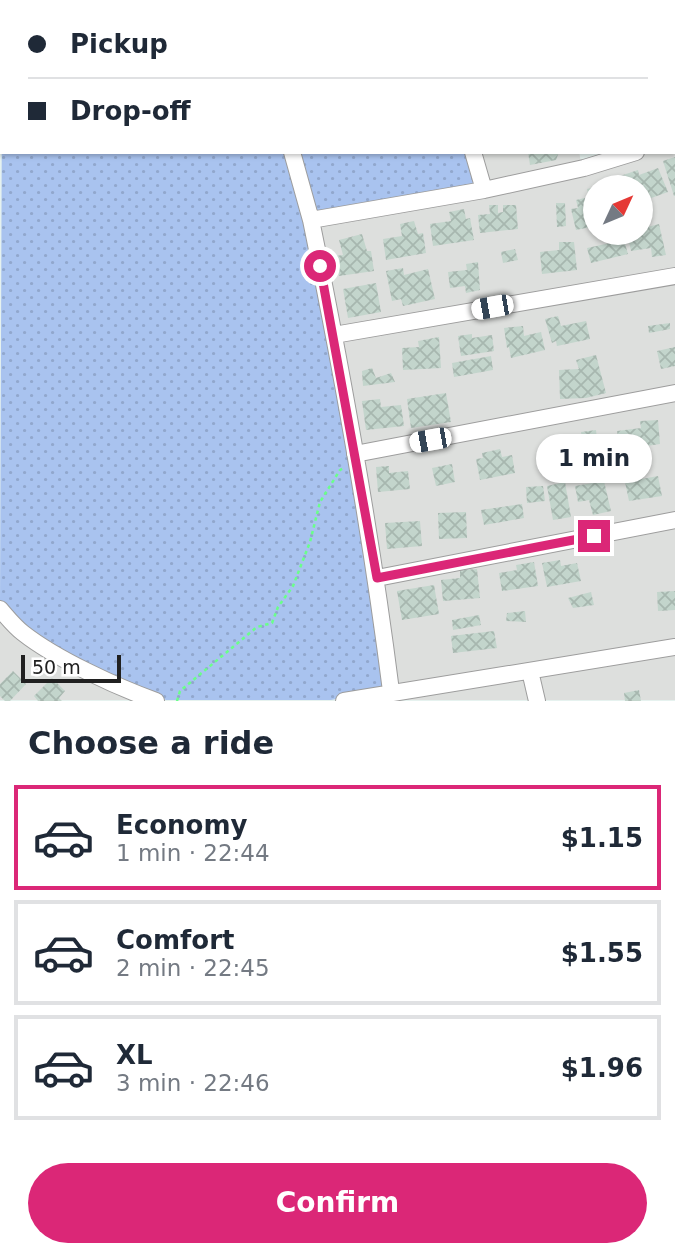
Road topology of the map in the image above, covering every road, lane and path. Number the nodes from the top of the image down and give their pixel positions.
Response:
1 (293, 154) edge
2 (474, 154) edge
3 (623, 154) edge
4 (583, 160) edge
5 (484, 190) junction
6 (311, 220) junction
7 (675, 276) edge
8 (334, 335) junction
9 (675, 393) edge
10 (356, 458) junction
11 (675, 520) edge
12 (377, 578) junction
13 (0, 609) edge
14 (675, 647) edge
15 (530, 671) junction
16 (391, 691) junction
17 (151, 700) edge
18 (177, 701) edge
19 (344, 701) edge
20 (537, 701) edge

1 - 6 street
2 - 5 street
3 - 4 street
4 - 5 street
5 - 6 street
6 - 8 street
7 - 8 street
8 - 10 street
9 - 10 street
10 - 12 street
10 - 18 path
11 - 12 street
12 - 16 street
13 - 17 street
14 - 15 street
15 - 16 street
15 - 20 street
16 - 19 street

